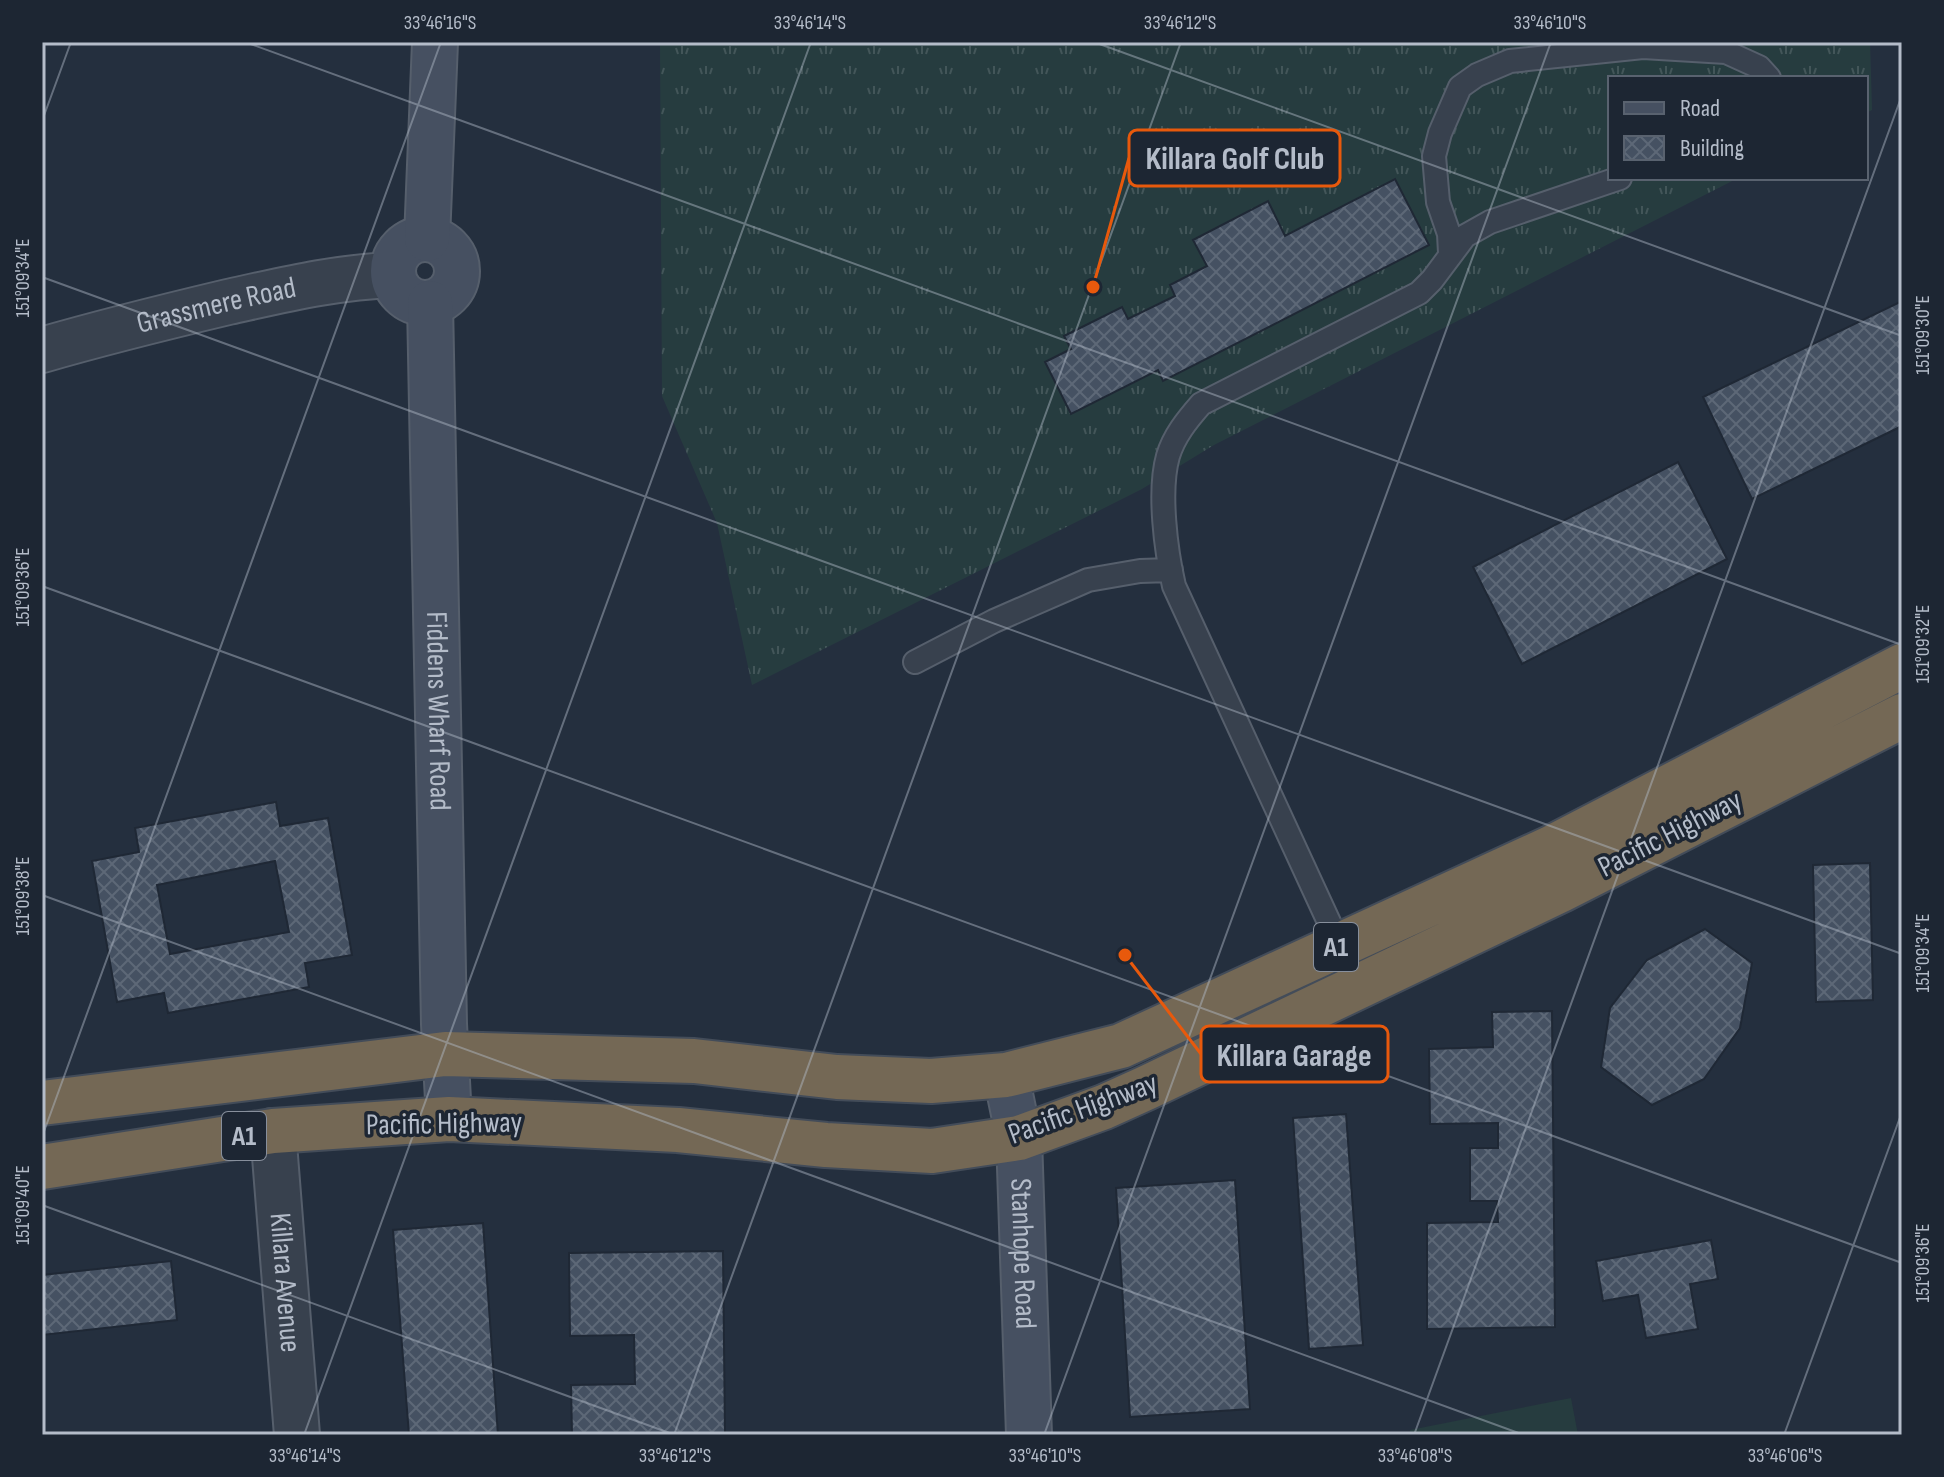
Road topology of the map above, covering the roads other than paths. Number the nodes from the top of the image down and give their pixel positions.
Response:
1 (435, 42) edge
2 (1767, 76) edge
3 (1614, 180) edge
4 (427, 239) junction
5 (1450, 253) junction
6 (393, 275) junction
7 (430, 303) junction
8 (42, 350) edge
9 (1171, 570) junction
10 (915, 662) dead end
11 (1902, 666) edge
12 (1902, 716) edge
13 (1340, 946) junction
14 (445, 1054) junction
15 (1006, 1075) junction
16 (42, 1103) edge
17 (449, 1119) junction
18 (273, 1131) junction
19 (1019, 1138) junction
20 (42, 1167) edge
21 (297, 1435) edge
22 (1029, 1435) edge

1 - 4 street
2 - 5 lane
3 - 5 lane
4 - 6 street
4 - 7 street
5 - 9 lane
6 - 7 street
6 - 8 street, Grassmere Road
7 - 14 street, Fiddens Wharf Road
9 - 10 lane
9 - 13 lane
11 - 13 highway, Pacific Highway / A1
12 - 19 highway, Pacific Highway / A1
13 - 15 highway, Pacific Highway / A1
14 - 15 highway, Pacific Highway / A1
14 - 16 highway, Pacific Highway / A1
14 - 17 street, Fiddens Wharf Road
15 - 19 street, Stanhope Road
17 - 18 highway, Pacific Highway / A1
17 - 19 highway, Pacific Highway / A1
18 - 20 highway, Pacific Highway / A1
18 - 21 street, Killara Avenue
19 - 22 street, Stanhope Road

